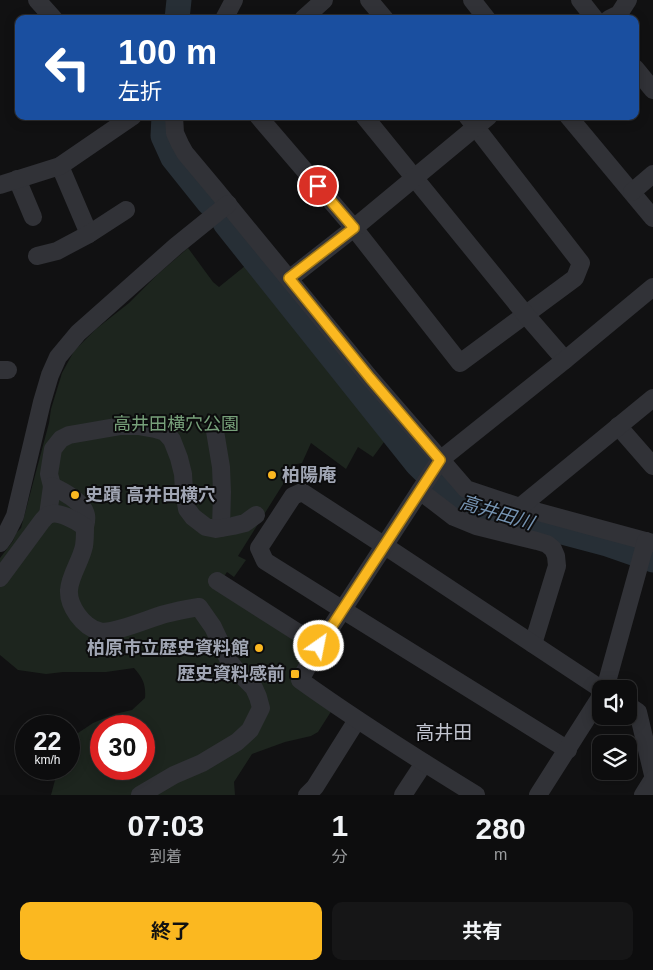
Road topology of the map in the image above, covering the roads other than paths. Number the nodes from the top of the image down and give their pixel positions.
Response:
1 (37, 0) edge
2 (234, 0) edge
3 (324, 0) edge
4 (369, 0) edge
5 (472, 0) edge
6 (580, 0) edge
7 (628, 0) edge
8 (50, 15) edge
9 (226, 15) edge
10 (307, 15) edge
11 (382, 15) edge
12 (484, 15) edge
13 (592, 15) edge
14 (617, 15) edge
15 (639, 73) edge
16 (653, 90) edge
17 (127, 120) edge
18 (174, 120) edge
19 (261, 120) edge
20 (367, 120) edge
21 (477, 120) edge
22 (571, 120) edge
23 (60, 166) junction
24 (653, 174) edge
25 (414, 178) junction
26 (17, 180) junction
27 (0, 185) edge
28 (632, 192) junction
29 (228, 204) junction
30 (126, 210) dead end
31 (33, 217) dead end
32 (653, 218) edge
33 (354, 228) junction
34 (89, 234) junction
35 (37, 256) dead end
36 (289, 278) junction
37 (653, 287) edge
38 (526, 315) junction
39 (565, 360) junction
40 (653, 398) edge
41 (618, 426) junction
42 (214, 431) dead end
43 (653, 466) edge
44 (430, 476) junction
45 (52, 486) junction
46 (520, 507) junction
47 (48, 515) junction
48 (256, 515) dead end
49 (85, 527) junction
50 (222, 528) junction
51 (0, 543) edge
52 (385, 546) junction
53 (645, 549) edge
54 (0, 578) edge
55 (217, 581) dead end
56 (343, 610) junction
57 (533, 644) junction
58 (319, 646) junction
59 (608, 680) edge
60 (592, 684) edge
61 (592, 711) edge
62 (637, 711) edge
63 (357, 720) junction
64 (568, 750) junction
65 (424, 763) junction
66 (653, 775) edge
67 (653, 779) edge
68 (317, 792) edge
69 (140, 795) edge
70 (403, 795) edge
71 (476, 795) edge
72 (538, 795) edge
73 (642, 795) edge

1 - 8 street
2 - 9 street
3 - 10 street
4 - 11 street
5 - 12 street
6 - 13 street
7 - 14 street
15 - 16 street
17 - 23 street
18 - 29 street
19 - 33 street
20 - 25 street
21 - 25 street
21 - 38 street
22 - 28 street
23 - 26 street
23 - 34 street
24 - 28 street
25 - 33 street
25 - 38 street
26 - 27 street
26 - 31 street
28 - 32 street
29 - 36 street
29 - 51 street
30 - 34 street
33 - 36 street
33 - 38 street
34 - 35 street
36 - 44 street
37 - 39 street
38 - 39 street
39 - 44 street
40 - 41 street
41 - 43 street
41 - 46 street
42 - 50 street
44 - 46 street
44 - 52 street
44 - 57 street
45 - 47 street
45 - 49 street
45 - 50 street
46 - 53 street
47 - 49 street
47 - 54 street
48 - 50 street
49 - 69 street
52 - 56 street
52 - 56 street
52 - 57 street
53 - 59 street
55 - 58 street
56 - 58 street
56 - 64 street
57 - 60 street
58 - 63 street
61 - 64 street
62 - 66 street
63 - 65 street
63 - 68 street
64 - 72 street
65 - 70 street
65 - 71 street
67 - 73 street

